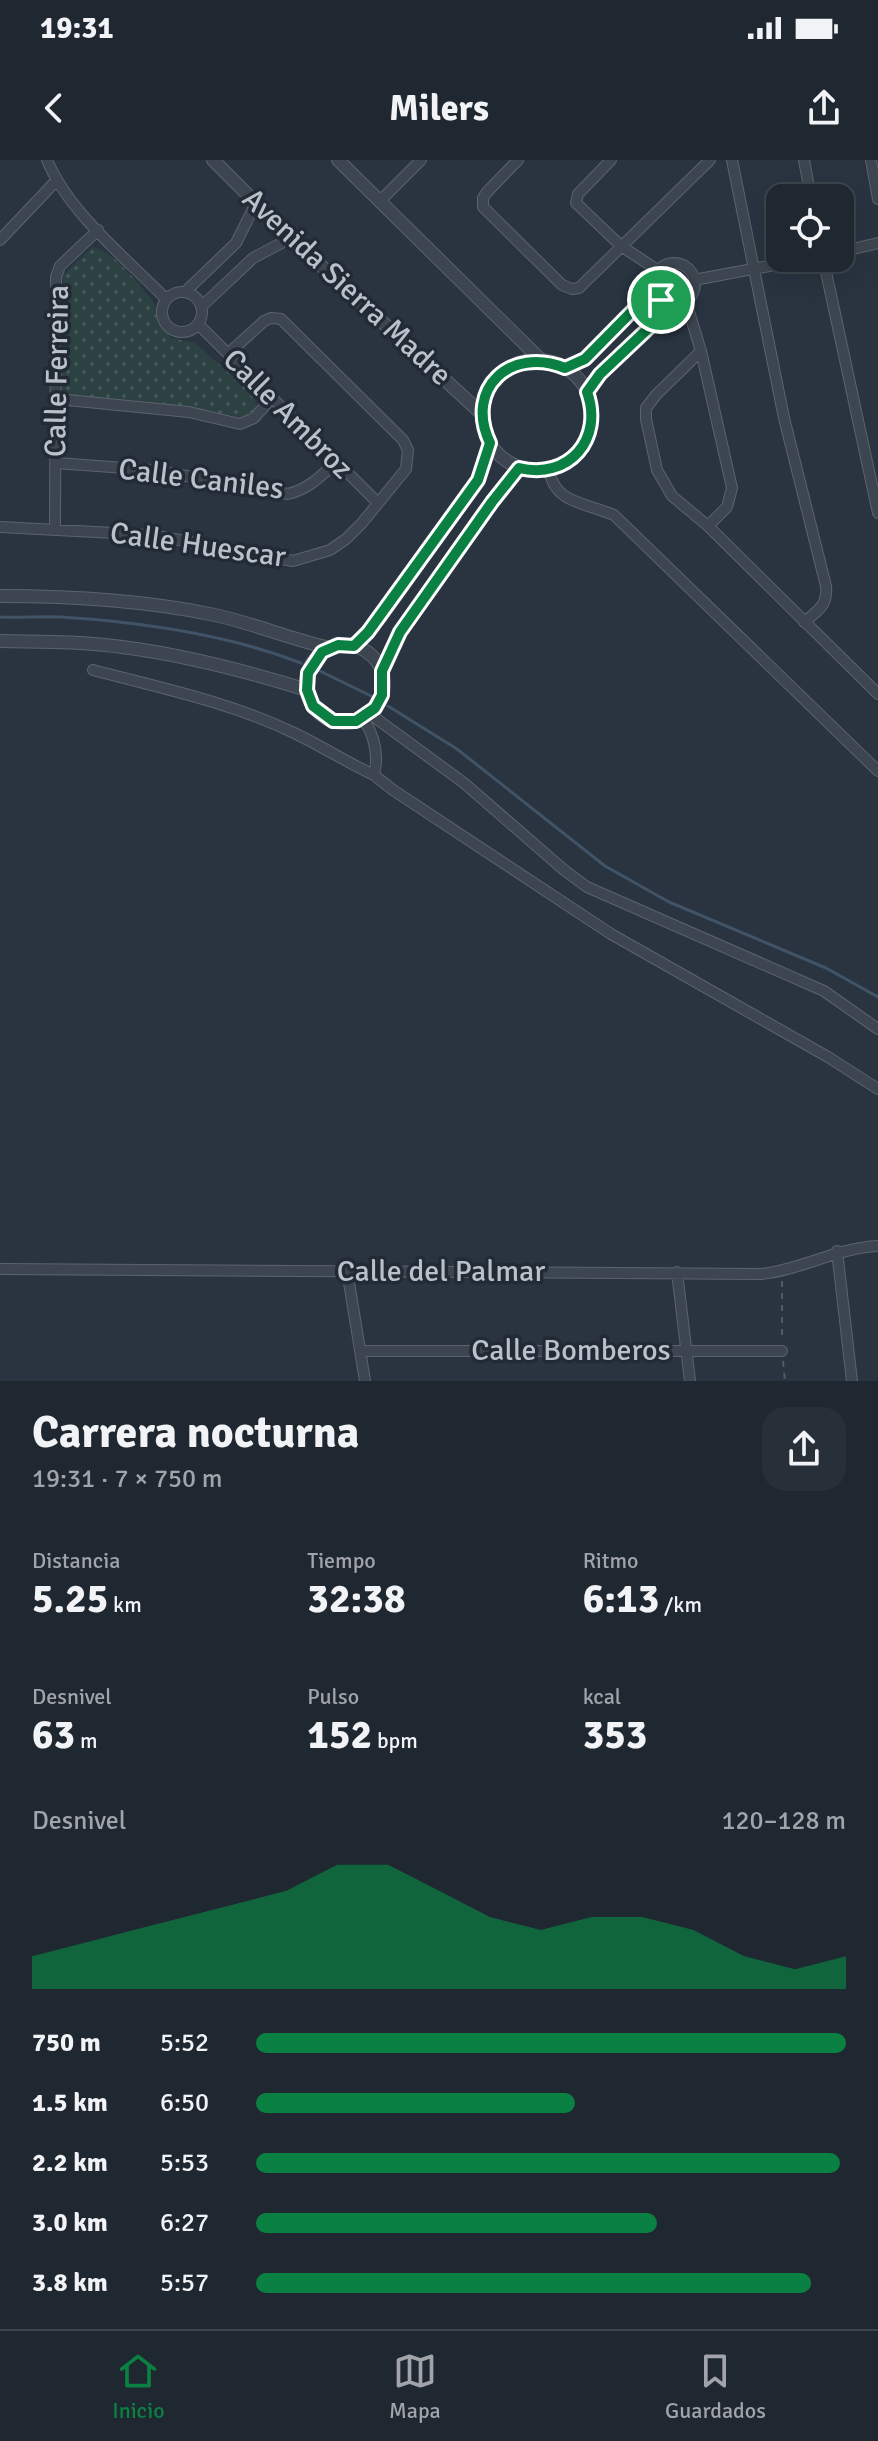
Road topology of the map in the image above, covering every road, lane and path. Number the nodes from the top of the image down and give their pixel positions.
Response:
1 (47, 160) edge
2 (213, 160) edge
3 (338, 160) edge
4 (421, 160) edge
5 (518, 160) edge
6 (611, 160) edge
7 (710, 160) edge
8 (732, 160) edge
9 (804, 160) edge
10 (871, 160) edge
11 (56, 181) junction
12 (808, 184) edge
13 (878, 199) edge
14 (380, 201) junction
15 (256, 203) junction
16 (98, 230) junction
17 (291, 238) junction
18 (0, 240) edge
19 (236, 243) junction
20 (878, 243) edge
21 (621, 246) junction
22 (854, 249) edge
23 (253, 258) junction
24 (766, 267) edge
25 (753, 269) junction
26 (659, 271) junction
27 (826, 272) edge
28 (694, 280) junction
29 (654, 289) junction
30 (185, 292) junction
31 (166, 299) junction
32 (686, 302) junction
33 (673, 305) junction
34 (201, 307) junction
35 (198, 324) junction
36 (701, 351) junction
37 (228, 354) junction
38 (585, 359) junction
39 (541, 360) junction
40 (565, 368) junction
41 (600, 374) junction
42 (587, 392) junction
43 (57, 399) junction
44 (271, 399) junction
45 (482, 414) junction
46 (490, 443) junction
47 (336, 462) junction
48 (56, 463) junction
49 (519, 468) junction
50 (549, 470) junction
51 (378, 503) junction
52 (878, 513) edge
53 (708, 526) junction
54 (0, 527) edge
55 (55, 528) junction
56 (0, 596) edge
57 (804, 622) junction
58 (0, 641) edge
59 (354, 646) junction
60 (330, 648) junction
61 (93, 670) dead end
62 (382, 671) junction
63 (307, 690) junction
64 (878, 694) edge
65 (366, 716) junction
66 (878, 771) edge
67 (374, 775) junction
68 (878, 1029) edge
69 (878, 1089) edge
70 (878, 1246) edge
71 (837, 1251) junction
72 (0, 1269) edge
73 (347, 1270) junction
74 (677, 1272) junction
75 (781, 1272) junction
76 (685, 1349) junction
77 (360, 1351) junction
78 (782, 1351) junction
79 (365, 1381) edge
80 (690, 1381) edge
81 (785, 1381) edge
82 (852, 1381) edge

1 - 11 street
2 - 15 street, Avenida Sierra Madre
3 - 14 street
4 - 14 street
5 - 21 street
6 - 21 street
7 - 21 street
8 - 25 street
9 - 12 street
10 - 13 street
11 - 16 street
11 - 18 street
14 - 39 street
15 - 17 street, Avenida Sierra Madre
15 - 19 street
16 - 31 street
16 - 43 street, Calle Ferreira
17 - 23 street
17 - 45 street, Avenida Sierra Madre
19 - 23 street
19 - 30 street
20 - 22 street
21 - 26 street
23 - 34 street
24 - 25 street
25 - 28 street
25 - 57 street
26 - 28 street
26 - 29 street
27 - 52 street
28 - 32 street
29 - 33 street
29 - 38 street
30 - 31 street
30 - 34 street
31 - 35 street
32 - 33 street
32 - 36 street
33 - 41 street
34 - 35 street
35 - 37 street, Calle Ambroz
36 - 53 street
36 - 53 street
37 - 44 street, Calle Ambroz
37 - 51 street, Calle Huescar
38 - 40 street
38 - 41 street
39 - 40 street
39 - 45 street
40 - 42 street
41 - 42 street
42 - 50 street
43 - 44 street
43 - 48 street, Calle Ferreira
44 - 47 street, Calle Ambroz
45 - 46 street
46 - 49 street
46 - 59 street
47 - 48 street, Calle Caniles
47 - 51 street, Calle Ambroz
48 - 55 street, Calle Ferreira
49 - 50 street
49 - 62 street
50 - 66 street
51 - 55 street, Calle Huescar
53 - 57 street
54 - 55 street, Calle Huescar
56 - 60 street
57 - 64 street
58 - 63 street
59 - 60 street
59 - 62 street
60 - 63 street
61 - 67 street
62 - 65 street
63 - 65 street
65 - 67 street
65 - 68 street
67 - 69 street
70 - 71 street, Calle del Palmar
71 - 75 street, Calle del Palmar
71 - 82 street
72 - 73 street, Calle del Palmar
73 - 74 street, Calle del Palmar
73 - 77 street
74 - 75 street, Calle del Palmar
74 - 76 street
75 - 78 path
76 - 77 street, Calle Bomberos
76 - 78 street, Calle Bomberos
76 - 80 street
77 - 79 street
78 - 81 path

